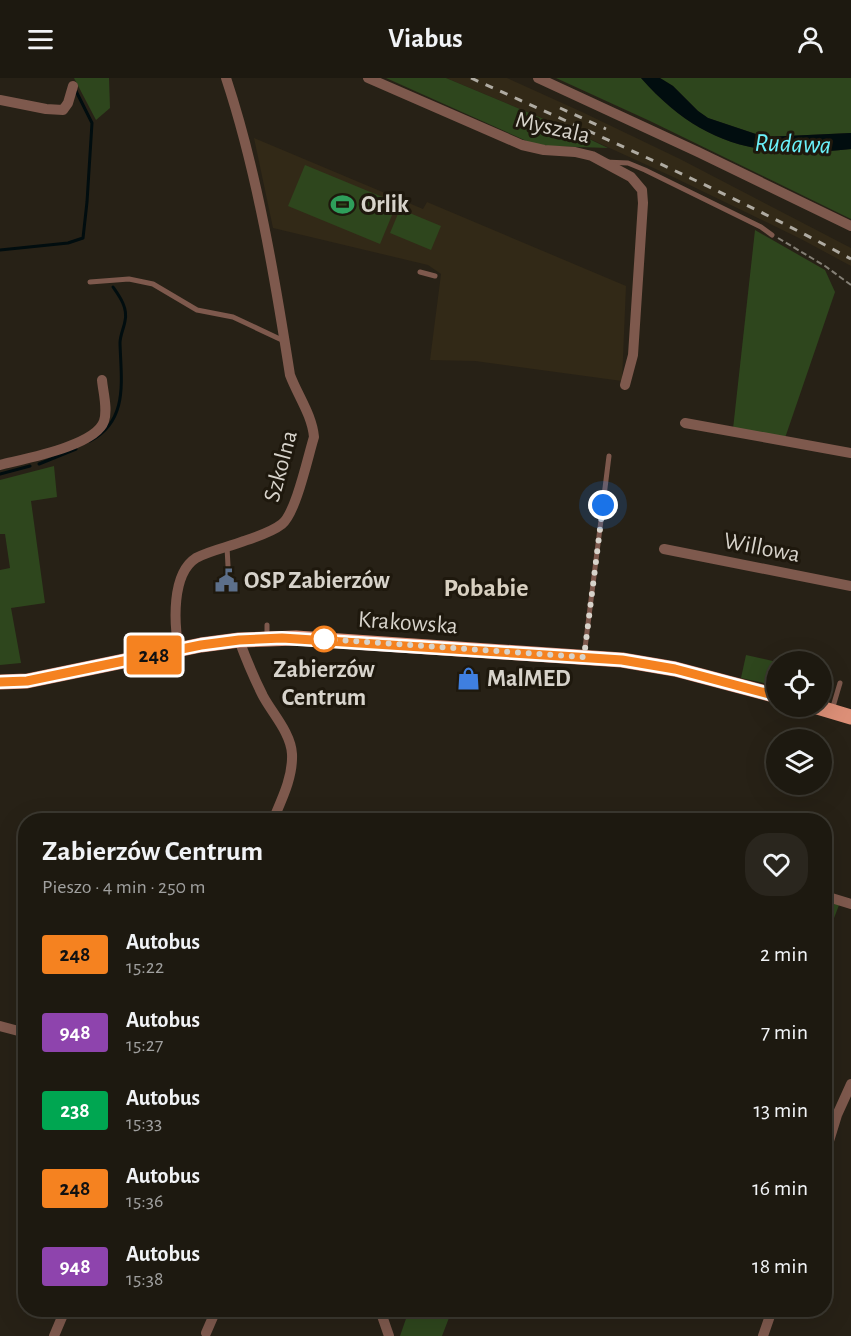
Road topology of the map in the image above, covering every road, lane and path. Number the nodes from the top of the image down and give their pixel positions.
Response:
1 (226, 78) edge
2 (368, 78) edge
3 (538, 78) edge
4 (73, 86) dead end
5 (0, 100) edge
6 (604, 162) junction
7 (851, 226) edge
8 (772, 235) joint
9 (420, 272) dead end
10 (435, 276) dead end
11 (90, 282) dead end
12 (851, 285) edge
13 (284, 341) junction
14 (102, 380) dead end
15 (625, 385) dead end
16 (685, 423) dead end
17 (851, 453) edge
18 (609, 456) dead end
19 (0, 465) edge
20 (226, 547) junction
21 (664, 549) dead end
22 (228, 566) dead end
23 (851, 586) edge
24 (239, 640) junction
25 (178, 650) junction
26 (584, 657) junction
27 (0, 682) edge
28 (840, 683) dead end
29 (766, 693) edge
30 (832, 712) joint
31 (851, 717) edge
32 (276, 813) edge
33 (832, 898) edge
34 (851, 904) edge
35 (0, 1026) edge
36 (18, 1031) edge
37 (851, 1084) edge
38 (832, 1131) edge
39 (62, 1317) edge
40 (213, 1317) edge
41 (382, 1317) edge
42 (770, 1317) edge
43 (206, 1333) dead end
44 (54, 1336) edge
45 (389, 1336) edge
46 (763, 1336) edge

1 - 13 street, Szkolna
2 - 6 street, Myszala
3 - 7 street
4 - 5 street
6 - 8 lane
6 - 15 street, Myszala
8 - 12 path
9 - 10 lane
11 - 13 lane
13 - 20 street, Szkolna
14 - 19 street
16 - 17 street
18 - 26 lane
20 - 22 lane
20 - 25 street, Szkolna
21 - 23 street, Willowa
24 - 25 main road, Krakowska
24 - 26 main road, Krakowska
24 - 32 street
25 - 27 main road, Krakowska
26 - 29 main road, Krakowska
28 - 30 lane
30 - 31 main road
33 - 34 street
35 - 36 street
37 - 38 street
39 - 44 street
40 - 43 street
41 - 45 street
42 - 46 street

